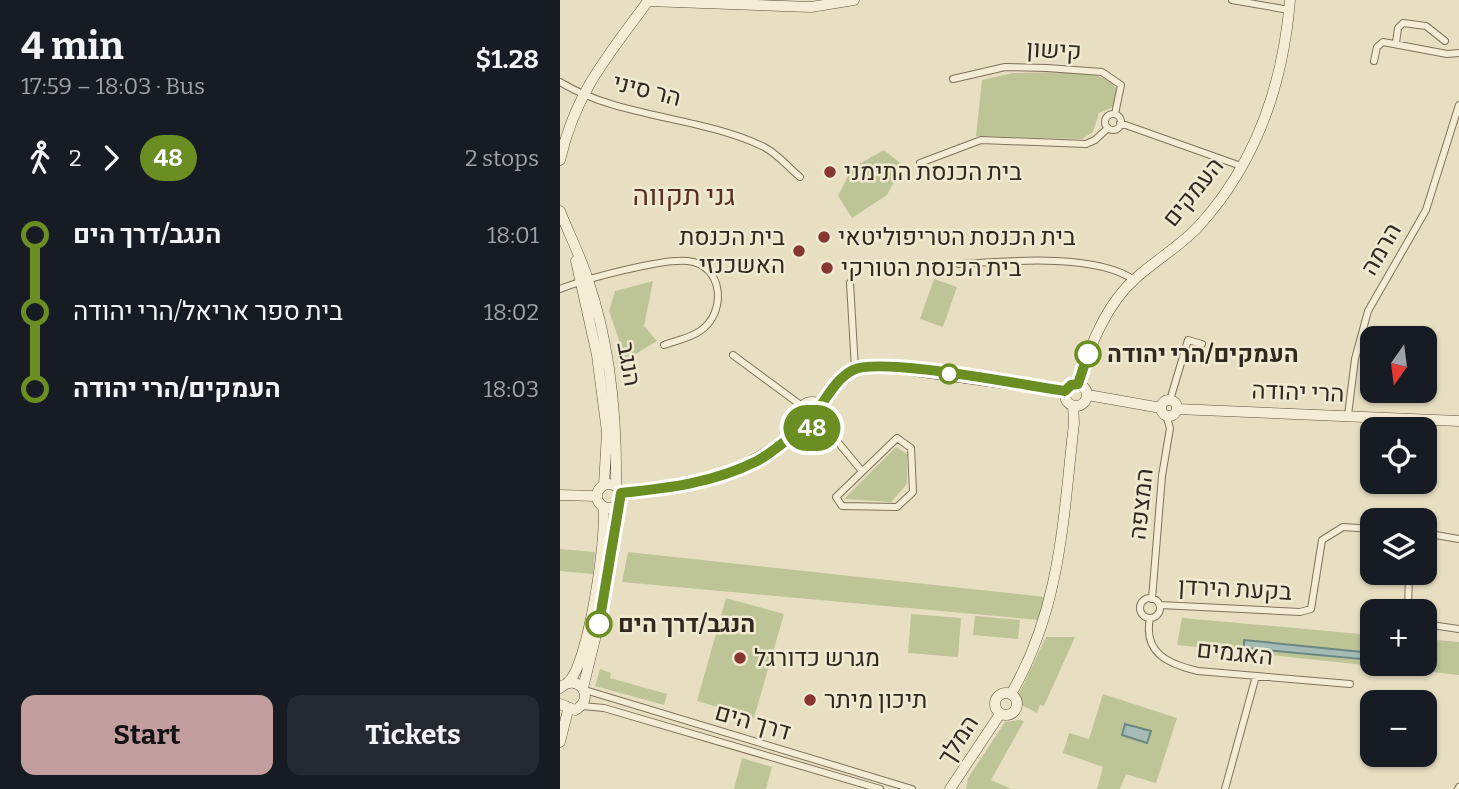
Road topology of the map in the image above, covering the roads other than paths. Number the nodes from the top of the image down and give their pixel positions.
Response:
1 (648, 0) edge
2 (854, 0) edge
3 (1232, 0) edge
4 (1289, 5) edge
5 (1445, 41) dead end
6 (1396, 43) junction
7 (1459, 53) edge
8 (1374, 61) dead end
9 (953, 79) dead end
10 (560, 82) edge
11 (582, 93) junction
12 (1459, 105) edge
13 (1115, 114) junction
14 (1121, 123) junction
15 (1108, 128) junction
16 (560, 160) edge
17 (920, 163) dead end
18 (1241, 166) junction
19 (800, 177) dead end
20 (560, 211) edge
21 (960, 264) dead end
22 (583, 280) junction
23 (1134, 280) junction
24 (850, 283) dead end
25 (560, 289) edge
26 (1202, 344) dead end
27 (664, 345) dead end
28 (733, 355) dead end
29 (855, 369) junction
30 (1078, 384) junction
31 (1065, 391) junction
32 (1088, 395) junction
33 (1170, 400) junction
34 (821, 405) junction
35 (802, 406) junction
36 (1073, 406) junction
37 (1177, 409) junction
38 (1163, 412) junction
39 (1348, 415) junction
40 (1459, 421) edge
41 (822, 423) junction
42 (805, 426) junction
43 (861, 470) junction
44 (604, 485) junction
45 (618, 494) junction
46 (560, 495) edge
47 (597, 496) junction
48 (603, 506) junction
49 (1360, 528) edge
50 (1437, 535) edge
51 (1459, 539) edge
52 (1152, 598) junction
53 (1160, 605) junction
54 (1150, 618) junction
55 (1437, 626) edge
56 (1459, 629) edge
57 (1256, 676) junction
58 (1350, 684) dead end
59 (563, 685) edge
60 (584, 689) junction
61 (1011, 694) junction
62 (582, 706) junction
63 (564, 707) edge
64 (1000, 714) junction
65 (560, 742) edge
66 (880, 789) edge
67 (912, 789) edge
68 (950, 789) edge
69 (1225, 789) edge

1 - 2 street
1 - 11 street
3 - 4 street
4 - 18 street, העמקים
5 - 6 street
6 - 7 street
6 - 8 street
9 - 13 street, קישון
10 - 11 street, הר סיני
11 - 16 street
11 - 19 street, הר סיני
12 - 39 street, הרמה
13 - 14 street
13 - 15 street
14 - 15 street
14 - 18 street
15 - 17 street
18 - 23 street, העמקים
20 - 22 street, הנגב
21 - 23 street
22 - 25 street
22 - 27 street
22 - 44 street, הנגב
22 - 45 street, הנגב
23 - 30 street, העמקים
24 - 29 street
26 - 33 street
28 - 35 street
29 - 31 street
29 - 34 street
30 - 31 street
30 - 32 street
31 - 36 street
32 - 36 street
32 - 38 street
33 - 37 street
33 - 38 street
34 - 35 street
34 - 41 street
35 - 42 street
36 - 61 street
37 - 38 street
37 - 39 street, הרי יהודה
38 - 52 street, המצפה
39 - 40 street, הרי יהודה
41 - 42 street
41 - 43 street
42 - 45 street
43 - 43 street
44 - 45 street
44 - 47 street
45 - 48 street
45 - 60 street, הנגב
46 - 47 street
47 - 48 street
48 - 59 street
49 - 53 street, בקעת הירדן
50 - 51 street
52 - 53 street
52 - 54 street
53 - 54 street
54 - 57 street, האגמים
55 - 56 street
57 - 58 street, האגמים
57 - 69 street
59 - 60 street
60 - 62 street, הנגב
60 - 67 street, דרך הים
61 - 64 street
61 - 64 street
62 - 63 street
62 - 66 street, דרך הים
63 - 65 street
64 - 68 street, המלך

